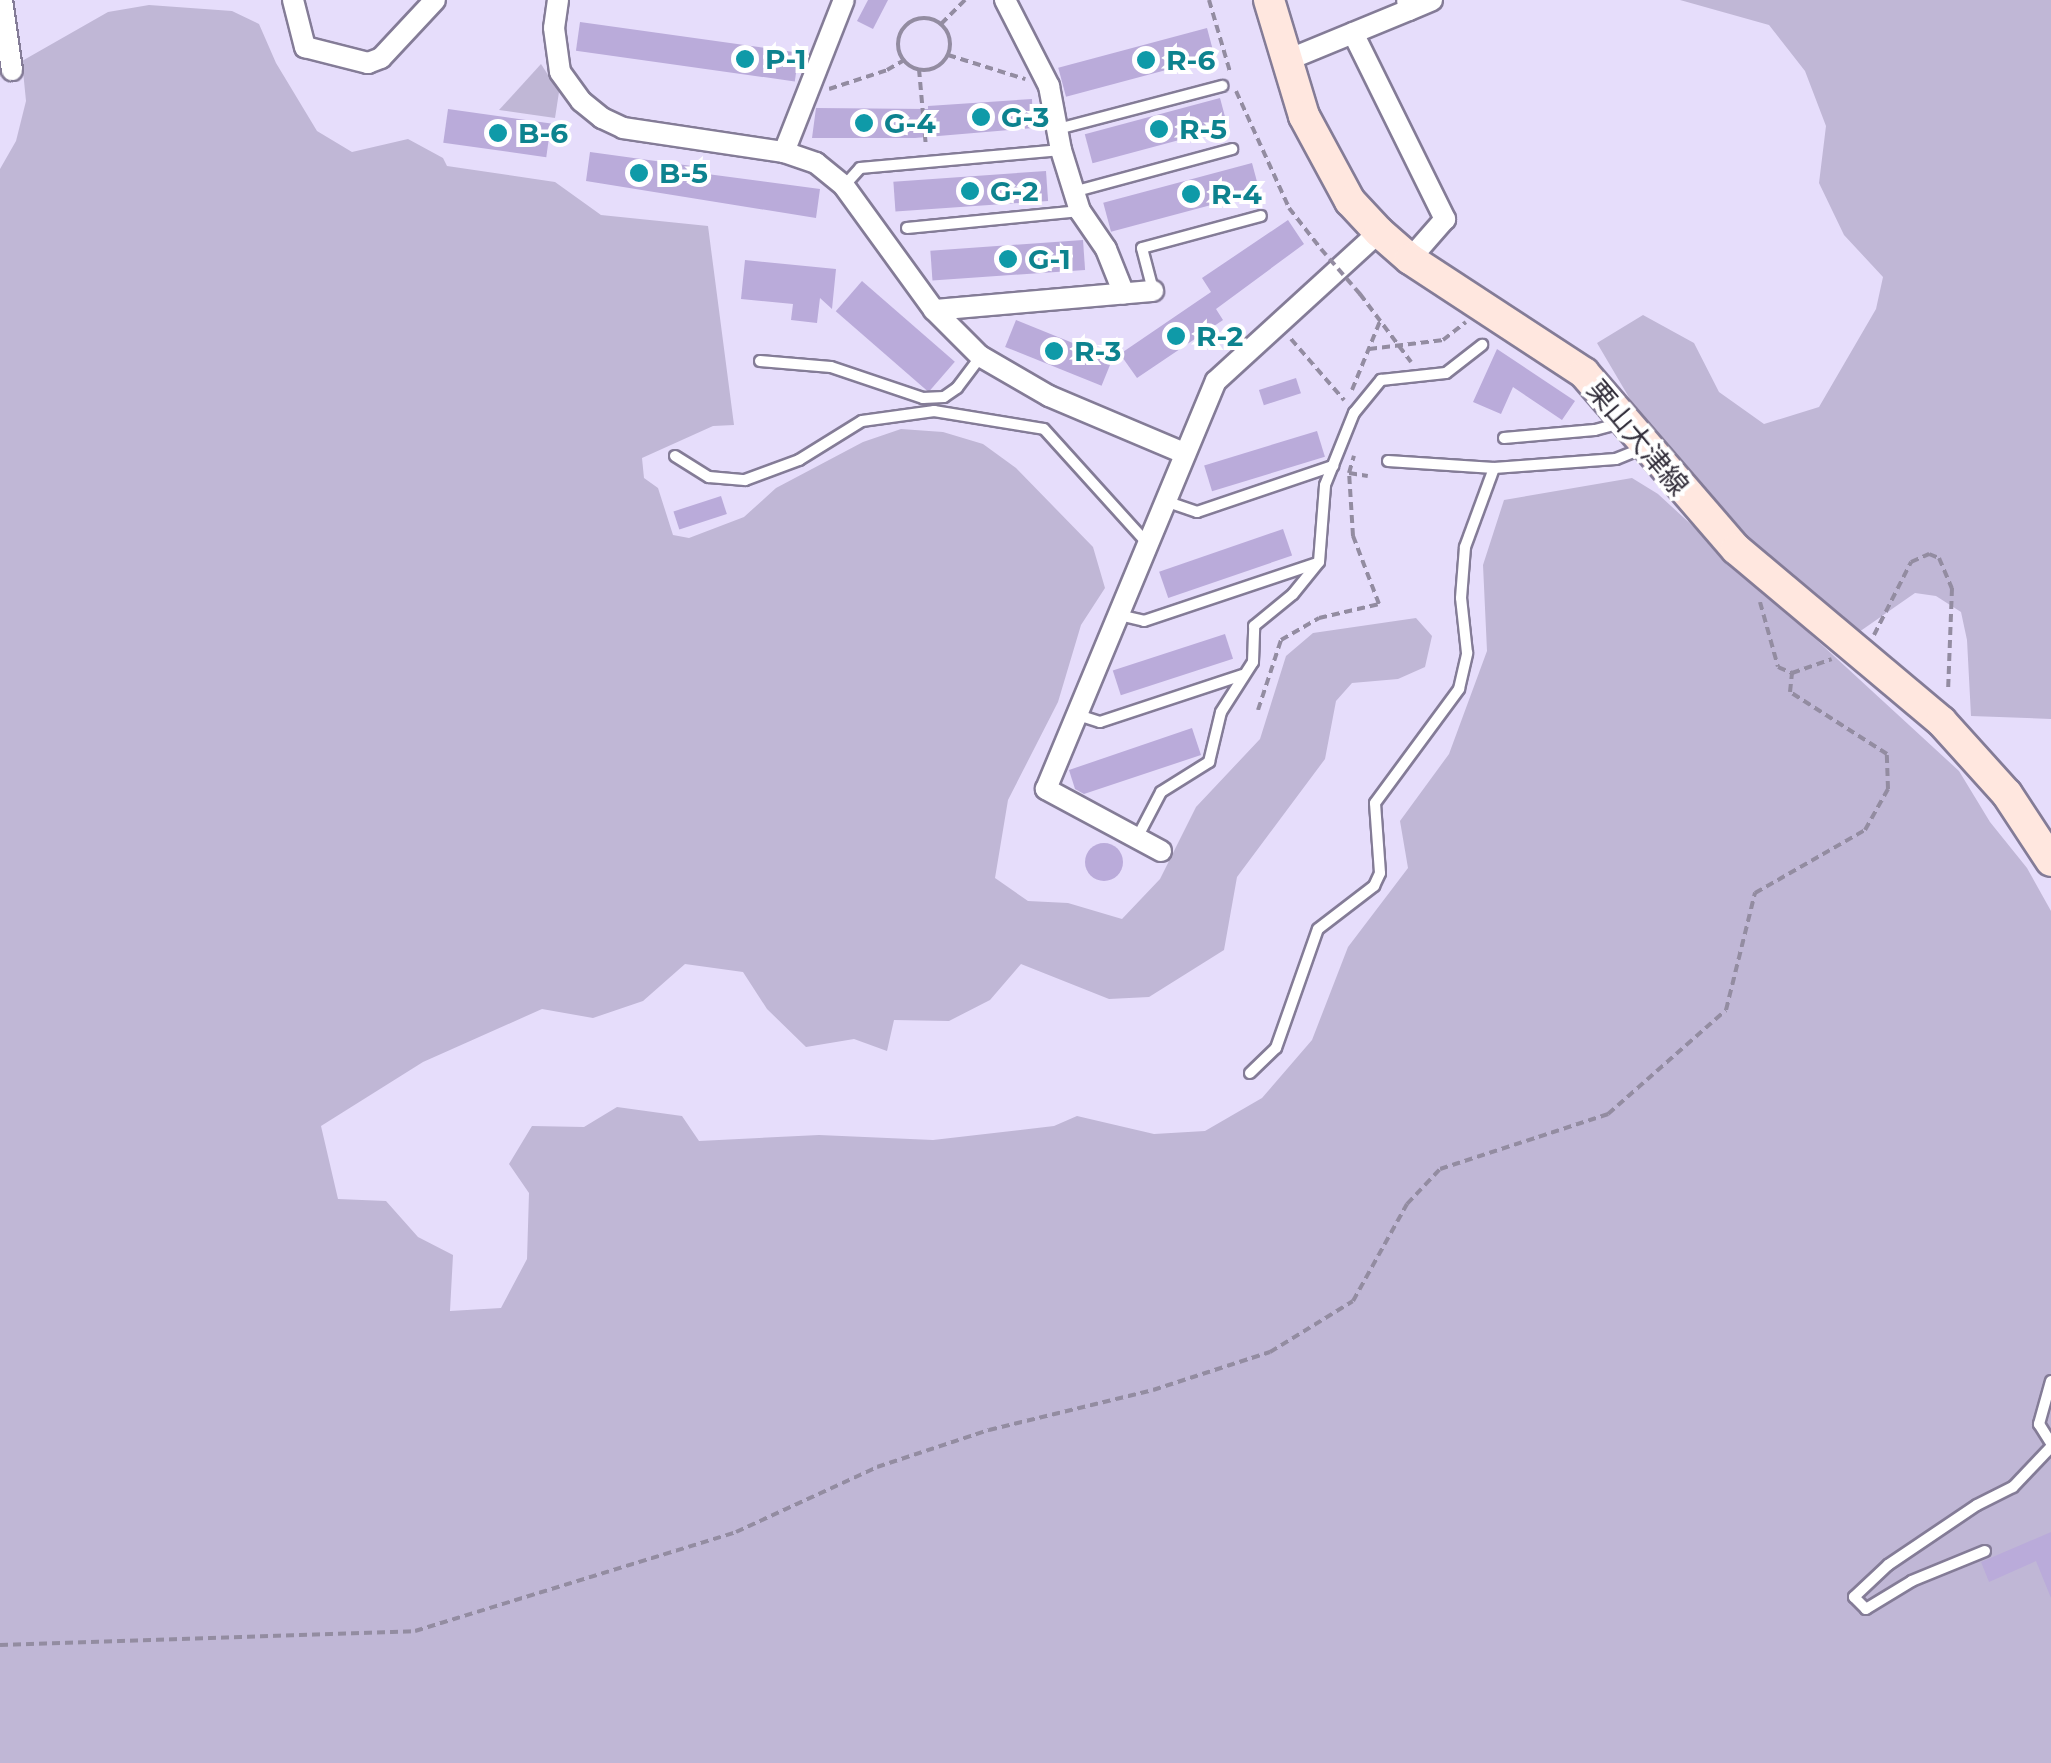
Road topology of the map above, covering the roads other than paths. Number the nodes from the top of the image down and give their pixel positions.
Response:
1 (2, 0) edge
2 (293, 0) edge
3 (435, 0) edge
4 (558, 0) edge
5 (844, 0) edge
6 (1005, 0) edge
7 (1269, 0) edge
8 (1432, 0) edge
9 (1408, 5) edge
10 (1353, 33) junction
11 (1285, 61) junction
12 (12, 70) dead end
13 (1222, 86) dead end
14 (1059, 139) junction
15 (1232, 150) dead end
16 (784, 152) junction
17 (844, 186) junction
18 (1076, 202) junction
19 (1260, 216) dead end
20 (907, 228) dead end
21 (1378, 232) junction
22 (1410, 259) junction
23 (1153, 291) joint
24 (1124, 294) junction
25 (934, 310) junction
26 (1482, 345) dead end
27 (980, 356) junction
28 (760, 361) dead end
29 (1627, 422) junction
30 (1504, 438) dead end
31 (1647, 447) junction
32 (1184, 453) junction
33 (675, 456) dead end
34 (1388, 462) dead end
35 (1333, 466) junction
36 (1494, 468) junction
37 (1164, 501) junction
38 (1148, 543) junction
39 (1318, 562) junction
40 (1118, 614) junction
41 (1243, 675) junction
42 (1077, 714) junction
43 (1136, 838) junction
44 (1161, 851) dead end
45 (2051, 861) edge
46 (1250, 1073) dead end
47 (2051, 1381) edge
48 (2051, 1445) edge
49 (1985, 1551) dead end

1 - 12 street
2 - 3 street
4 - 16 street
5 - 16 street
6 - 14 street
7 - 11 main road, 栗山大津線
8 - 9 street
9 - 10 street
10 - 11 street
10 - 22 street
11 - 21 main road, 栗山大津線
13 - 14 lane
14 - 17 lane
14 - 18 street
15 - 18 lane
16 - 17 street
17 - 25 street
18 - 20 lane
18 - 24 street
19 - 23 lane
21 - 22 main road, 栗山大津線
21 - 32 street
22 - 29 main road, 栗山大津線
23 - 24 street
24 - 25 street
25 - 27 street
26 - 35 lane
27 - 28 lane
27 - 32 street
29 - 30 lane
29 - 31 main road, 栗山大津線
31 - 36 lane
31 - 45 main road, 栗山大津線
32 - 37 street
33 - 38 lane
34 - 36 lane
35 - 37 lane
35 - 39 lane
36 - 46 lane
37 - 38 street
38 - 40 street
39 - 40 lane
39 - 41 lane
40 - 42 street
41 - 42 lane
41 - 43 lane
42 - 43 street
43 - 44 street
47 - 48 lane
48 - 49 lane

